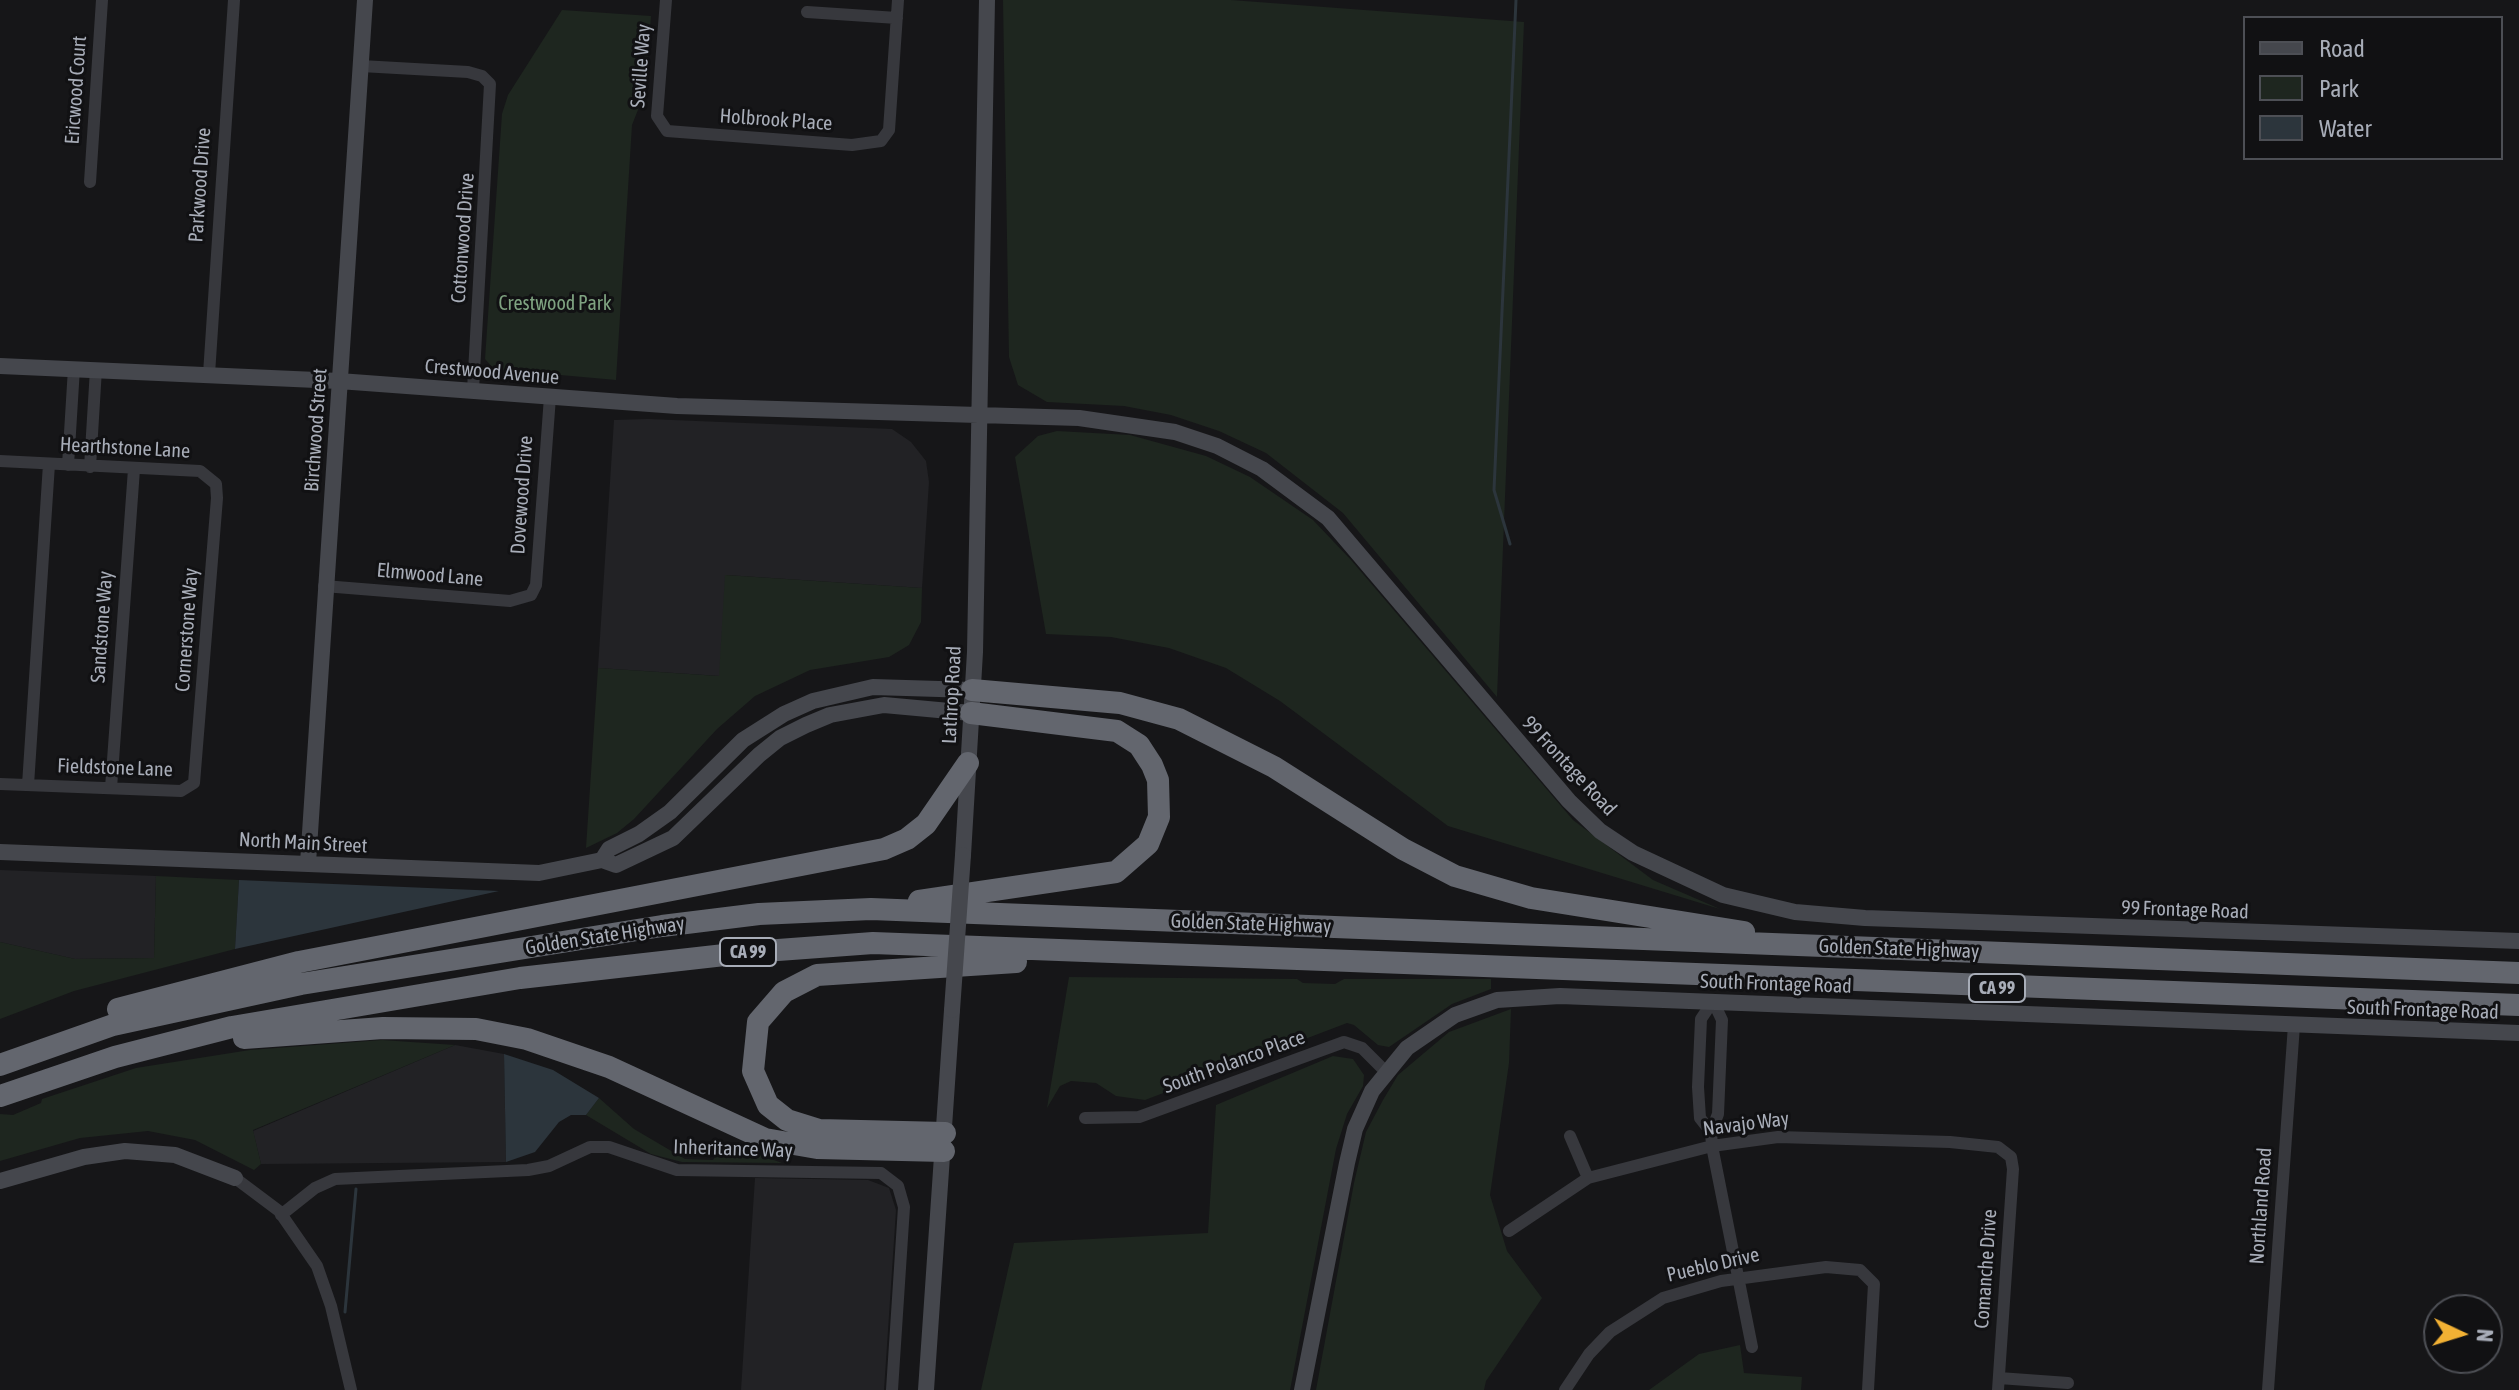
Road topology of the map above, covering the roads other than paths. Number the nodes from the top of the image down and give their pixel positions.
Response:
1 (102, 0) edge
2 (234, 0) edge
3 (365, 0) edge
4 (666, 0) edge
5 (898, 0) edge
6 (987, 0) edge
7 (807, 12) dead end
8 (897, 18) junction
9 (361, 66) junction
10 (667, 131) joint
11 (90, 182) dead end
12 (0, 366) edge
13 (74, 368) junction
14 (96, 369) junction
15 (209, 374) junction
16 (339, 381) junction
17 (473, 390) junction
18 (550, 397) junction
19 (980, 416) junction
20 (0, 461) edge
21 (49, 464) junction
22 (68, 465) junction
23 (90, 467) junction
24 (134, 469) junction
25 (216, 510) joint
26 (324, 586) junction
27 (531, 595) joint
28 (972, 702) junction
29 (198, 752) joint
30 (968, 763) junction
31 (0, 784) edge
32 (28, 785) junction
33 (111, 788) junction
34 (0, 852) edge
35 (308, 863) junction
36 (871, 909) junction
37 (2519, 941) edge
38 (1804, 945) junction
39 (1475, 969) junction
40 (2519, 973) edge
41 (1713, 1001) junction
42 (2519, 1005) edge
43 (2294, 1025) junction
44 (2519, 1033) edge
45 (161, 1045) junction
46 (0, 1055) edge
47 (0, 1065) edge
48 (1386, 1072) junction
49 (0, 1096) edge
50 (1085, 1118) dead end
51 (1711, 1132) junction
52 (1570, 1136) dead end
53 (944, 1142) junction
54 (1712, 1146) junction
55 (2007, 1151) joint
56 (235, 1178) joint
57 (1588, 1178) junction
58 (0, 1181) edge
59 (281, 1215) junction
60 (1509, 1231) dead end
61 (1738, 1278) junction
62 (1752, 1347) dead end
63 (2068, 1383) dead end
64 (1998, 1384) edge
65 (351, 1390) edge
66 (892, 1390) edge
67 (926, 1390) edge
68 (1302, 1390) edge
69 (1565, 1390) edge
70 (1868, 1390) edge
71 (2268, 1390) edge

1 - 11 street, Ericwood Court
2 - 15 street, Parkwood Drive
3 - 9 street, Birchwood Street
4 - 10 street, Seville Way
5 - 8 street
6 - 19 street, Lathrop Road
7 - 8 street
8 - 10 street, Holbrook Place
9 - 16 street, Birchwood Street
9 - 17 street, Cottonwood Drive
12 - 13 street, Crestwood Avenue
13 - 14 street, Crestwood Avenue
13 - 22 street
14 - 15 street, Crestwood Avenue
14 - 23 street
15 - 16 street, Crestwood Avenue
16 - 17 street, Crestwood Avenue
16 - 26 street, Birchwood Street
17 - 18 street, Crestwood Avenue
18 - 19 street, Crestwood Avenue
18 - 27 street, Dovewood Drive
19 - 28 street, Lathrop Road
19 - 37 street, 99 Frontage Road
20 - 21 street, Hearthstone Lane
21 - 22 street, Hearthstone Lane
21 - 32 street
22 - 23 street, Hearthstone Lane
23 - 24 street, Hearthstone Lane
24 - 25 street, Hearthstone Lane
24 - 33 street, Sandstone Way
25 - 29 street, Cornerstone Way
26 - 27 street, Elmwood Lane
26 - 35 street, Birchwood Street
28 - 30 street, Lathrop Road
28 - 35 street, North Main Street
28 - 36 highway
28 - 38 highway
29 - 33 street, Fieldstone Lane
30 - 46 highway
30 - 53 street, Lathrop Road, bridge
31 - 32 street, Fieldstone Lane
32 - 33 street, Fieldstone Lane
34 - 35 street, North Main Street
36 - 38 highway, Golden State Highway / CA 99
36 - 47 highway, Golden State Highway / CA 99
38 - 40 highway, Golden State Highway / CA 99
39 - 42 highway, Golden State Highway / CA 99
39 - 45 highway, Golden State Highway / CA 99
39 - 53 highway
41 - 43 street, South Frontage Road
41 - 48 street, South Frontage Road
41 - 51 street
41 - 51 street
43 - 44 street, South Frontage Road
43 - 71 street, Northland Road
45 - 49 highway, Golden State Highway / CA 99
45 - 53 highway
48 - 50 street, South Polanco Place
48 - 68 street, South Frontage Road
51 - 54 street
52 - 57 street
53 - 67 street, Lathrop Road
54 - 55 street, Navajo Way
54 - 57 street, Navajo Way
54 - 61 street
55 - 64 street, Comanche Drive
56 - 58 street
56 - 59 street
57 - 60 street, Navajo Way
59 - 65 street
59 - 66 street, Inheritance Way
61 - 62 street
61 - 69 street, Pueblo Drive
61 - 70 street, Pueblo Drive
63 - 64 street

